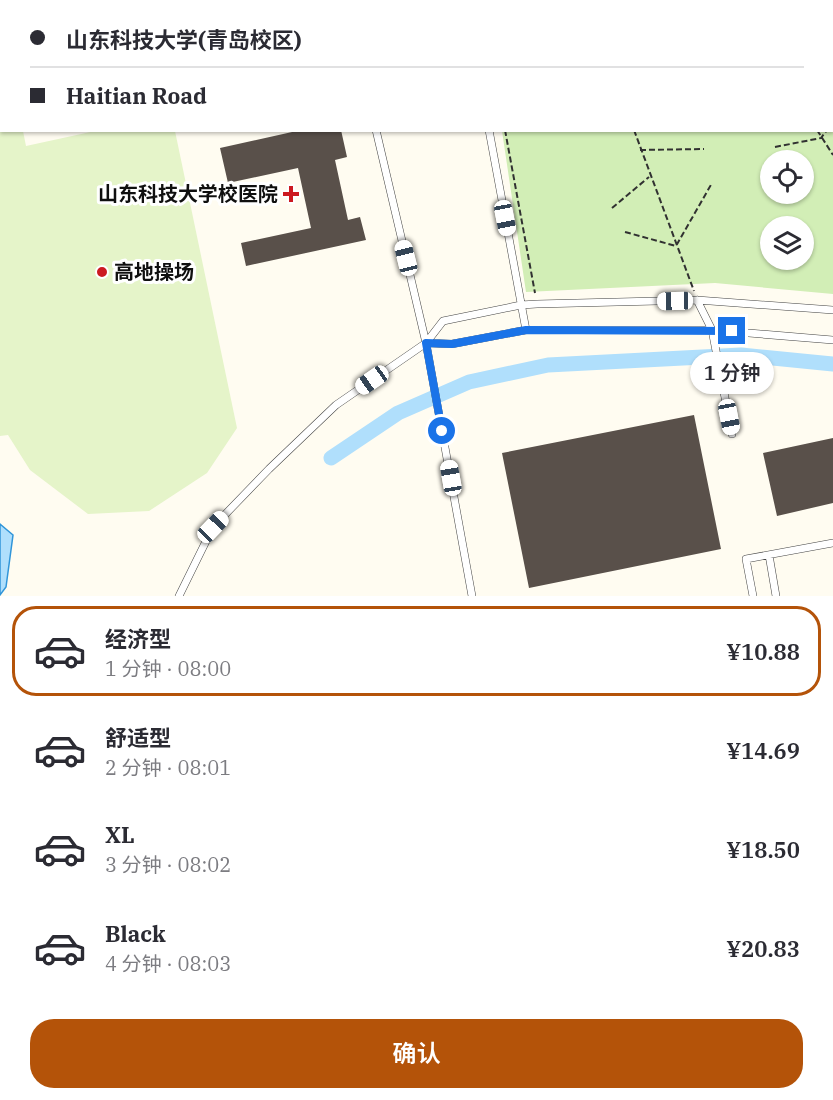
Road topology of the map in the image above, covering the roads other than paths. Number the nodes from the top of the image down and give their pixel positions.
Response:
1 (376, 132) edge
2 (489, 132) edge
3 (698, 300) junction
4 (521, 305) junction
5 (833, 310) edge
6 (526, 330) junction
7 (712, 330) junction
8 (833, 340) edge
9 (426, 343) junction
10 (732, 434) dead end
11 (833, 543) edge
12 (769, 555) junction
13 (179, 596) edge
14 (472, 596) edge
15 (753, 596) edge
16 (776, 596) edge

1 - 9 lane
2 - 4 lane
3 - 4 lane
3 - 5 lane
3 - 7 lane
4 - 6 lane
4 - 9 lane
6 - 7 lane
6 - 9 lane
7 - 8 lane
7 - 10 lane
9 - 13 lane
9 - 14 lane
11 - 12 lane
12 - 15 lane
12 - 16 lane

